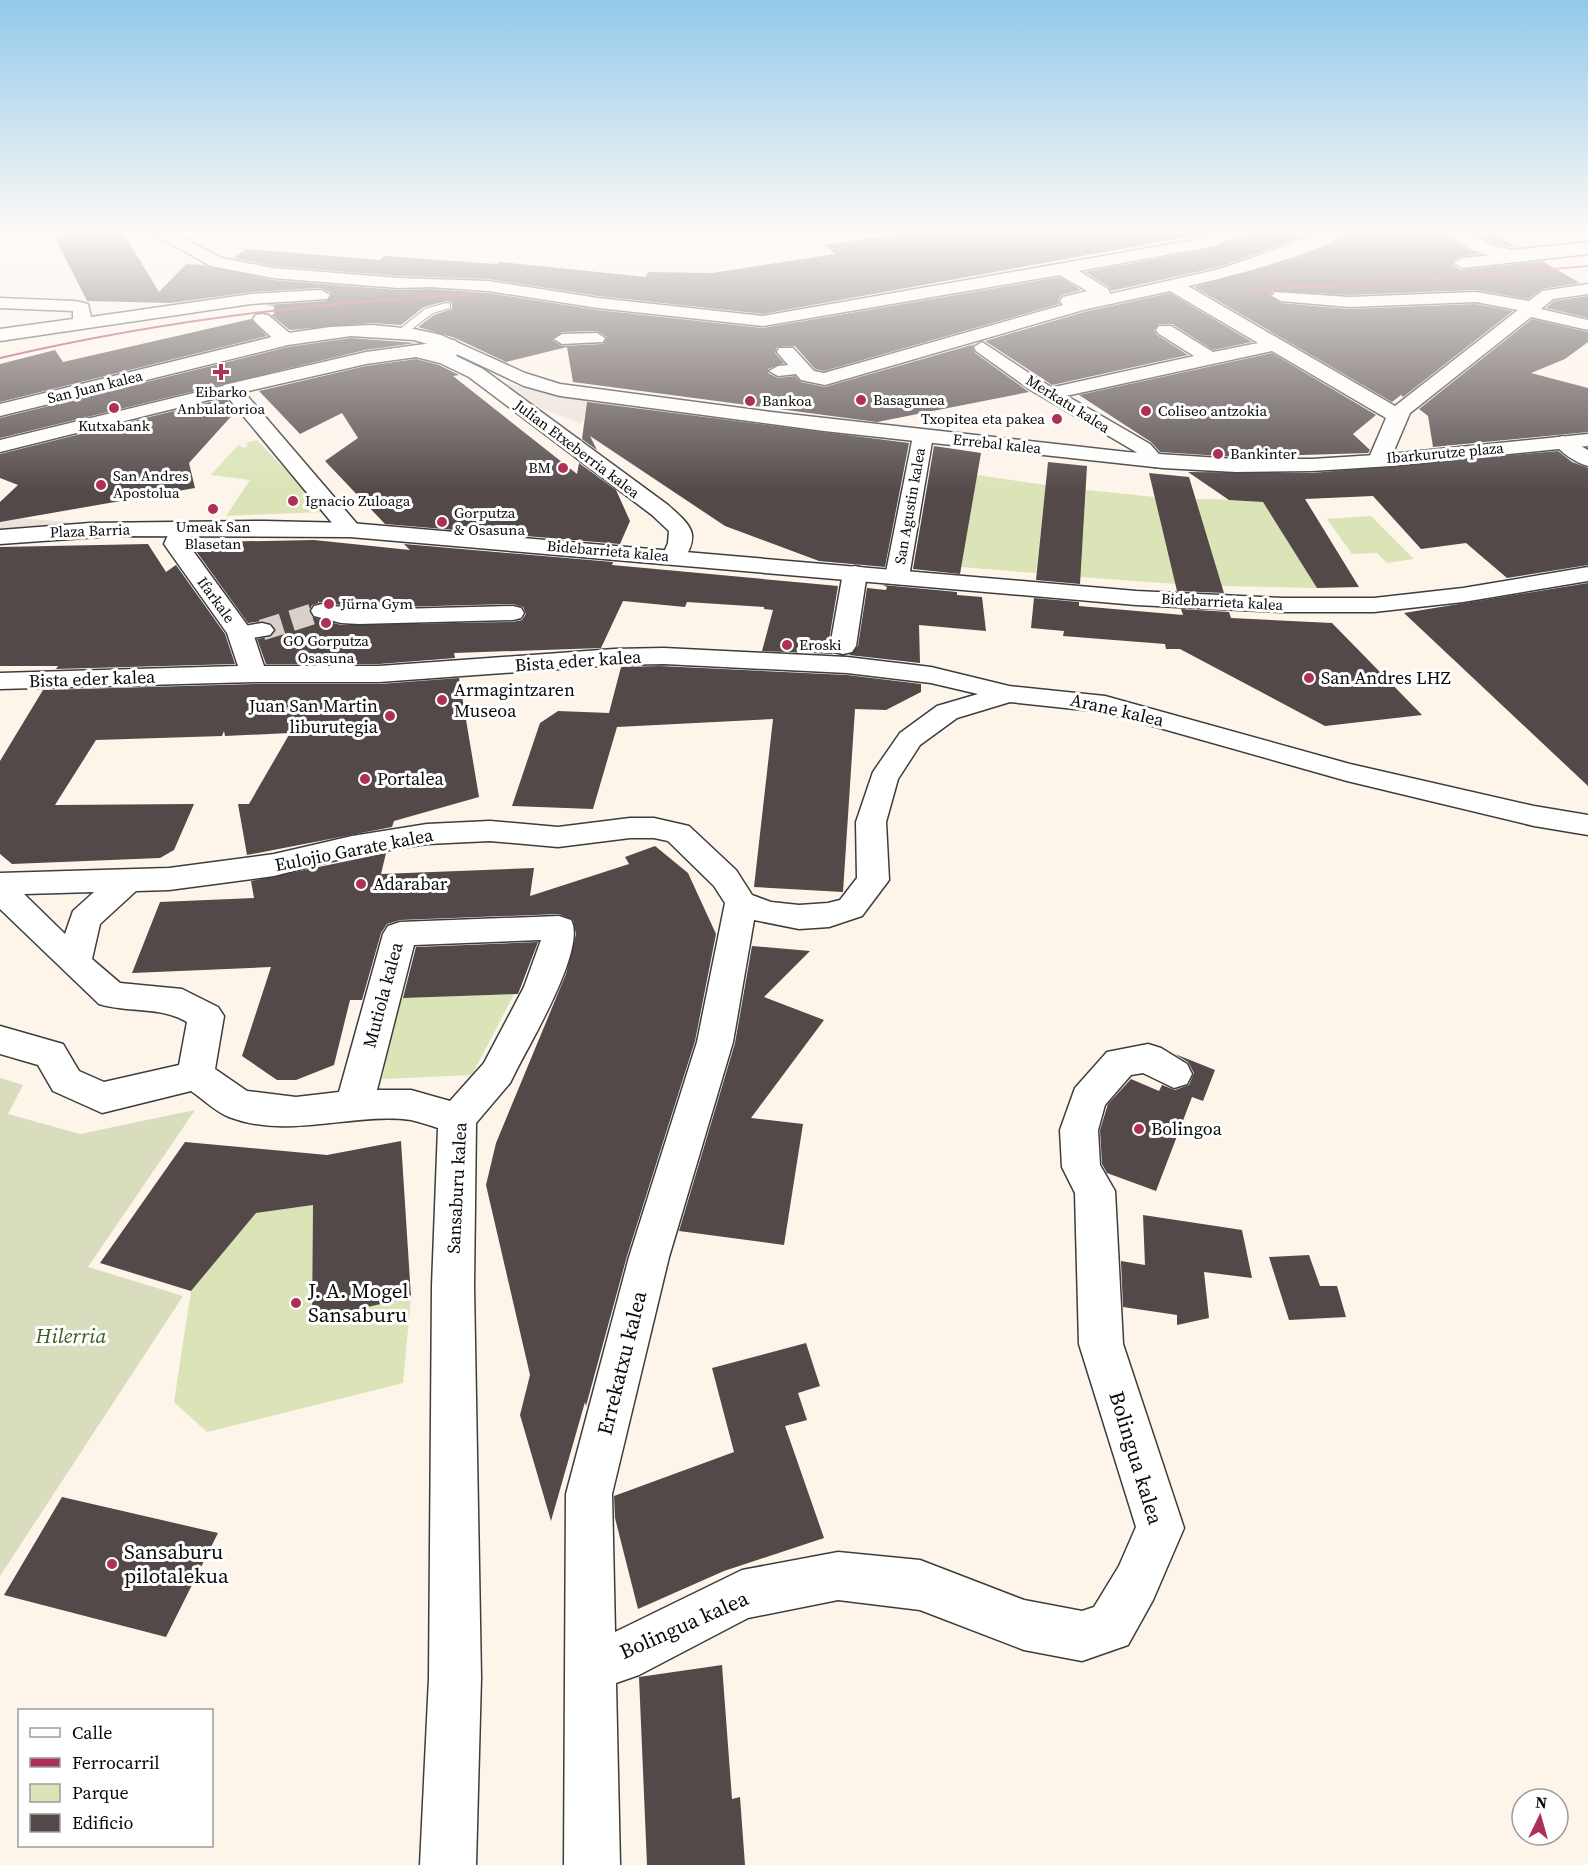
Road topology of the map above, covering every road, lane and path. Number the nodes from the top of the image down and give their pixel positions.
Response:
1 (82, 318) edge
2 (116, 318) edge
3 (420, 318) edge
4 (732, 318) edge
5 (788, 318) edge
6 (1037, 318) edge
7 (1231, 318) edge
8 (1517, 318) edge
9 (1562, 318) edge
10 (262, 319) dead end
11 (82, 323) junction
12 (1588, 325) edge
13 (1165, 330) dead end
14 (329, 331) joint
15 (400, 333) junction
16 (0, 335) edge
17 (597, 338) dead end
18 (562, 339) dead end
19 (286, 340) junction
20 (1277, 344) junction
21 (982, 347) dead end
22 (450, 352) junction
23 (786, 352) dead end
24 (1209, 358) junction
25 (799, 369) junction
26 (778, 371) dead end
27 (231, 389) junction
28 (1052, 393) junction
29 (616, 398) joint
30 (0, 410) edge
31 (1400, 412) junction
32 (922, 436) junction
33 (1588, 440) edge
34 (1563, 442) junction
35 (0, 446) edge
36 (1379, 460) junction
37 (1588, 460) edge
38 (1155, 461) junction
39 (181, 529) junction
40 (350, 530) junction
41 (0, 537) edge
42 (674, 557) junction
43 (855, 573) junction
44 (1588, 574) edge
45 (897, 576) junction
46 (322, 611) tunnel mouth
47 (513, 613) dead end
48 (843, 646) dead end
49 (254, 674) junction
50 (0, 681) edge
51 (1009, 694) junction
52 (1588, 825) edge
53 (127, 881) junction
54 (0, 884) edge
55 (0, 890) edge
56 (733, 890) junction
57 (560, 928) joint
58 (74, 963) junction
59 (0, 1040) edge
60 (1174, 1074) dead end
61 (196, 1075) junction
62 (354, 1106) junction
63 (457, 1118) junction
64 (592, 1660) junction
65 (448, 1865) edge
66 (592, 1865) edge

1 - 11 street
2 - 11 street
3 - 15 lane
4 - 5 street
6 - 25 street
7 - 20 street
8 - 31 street
9 - 12 street
10 - 19 street
11 - 16 street
13 - 24 street
14 - 15 street, Julian Etxeberria kalea
14 - 19 street, San Juan kalea
15 - 22 street, Julian Etxeberria kalea
17 - 18 street
19 - 30 street, San Juan kalea
20 - 24 street
20 - 31 street
21 - 28 street, Merkatu kalea
22 - 27 street, Julian Etxeberria kalea
22 - 29 street, Julian Etxeberria kalea
22 - 42 street, Julian Etxeberria kalea
23 - 25 street
24 - 28 street
25 - 26 street
27 - 35 street
27 - 40 street
28 - 38 street, Merkatu kalea
29 - 32 street, Errebal kalea
31 - 36 street, Ibarkurutze plaza
32 - 38 street, Errebal kalea
32 - 45 street, San Agustin kalea
33 - 34 street, Ibarkurutze plaza
34 - 36 street, Ibarkurutze plaza
34 - 37 street
36 - 38 street, Errebal kalea
39 - 40 street, Bidebarrieta kalea
39 - 41 street, Plaza Barria
39 - 49 street, Ifarkale
40 - 42 street, Bidebarrieta kalea
42 - 43 street, Bidebarrieta kalea
43 - 45 street, Bidebarrieta kalea
43 - 48 street
44 - 45 street, Bidebarrieta kalea
46 - 47 street
49 - 50 street, Bista eder kalea
49 - 51 street, Bista eder kalea
51 - 52 street, Arane kalea
51 - 56 street, Arane kalea
53 - 54 street, Eulojio Garate kalea
53 - 56 street, Eulojio Garate kalea
53 - 58 street
55 - 58 street
56 - 64 street, Errekatxu kalea
57 - 62 street, Mutiola kalea
57 - 63 street, Sansaburu kalea
58 - 61 street
59 - 61 street
60 - 64 street, Bolingua kalea
61 - 62 street
62 - 63 street
63 - 65 street, Sansaburu kalea
64 - 66 street, Errekatxu kalea

